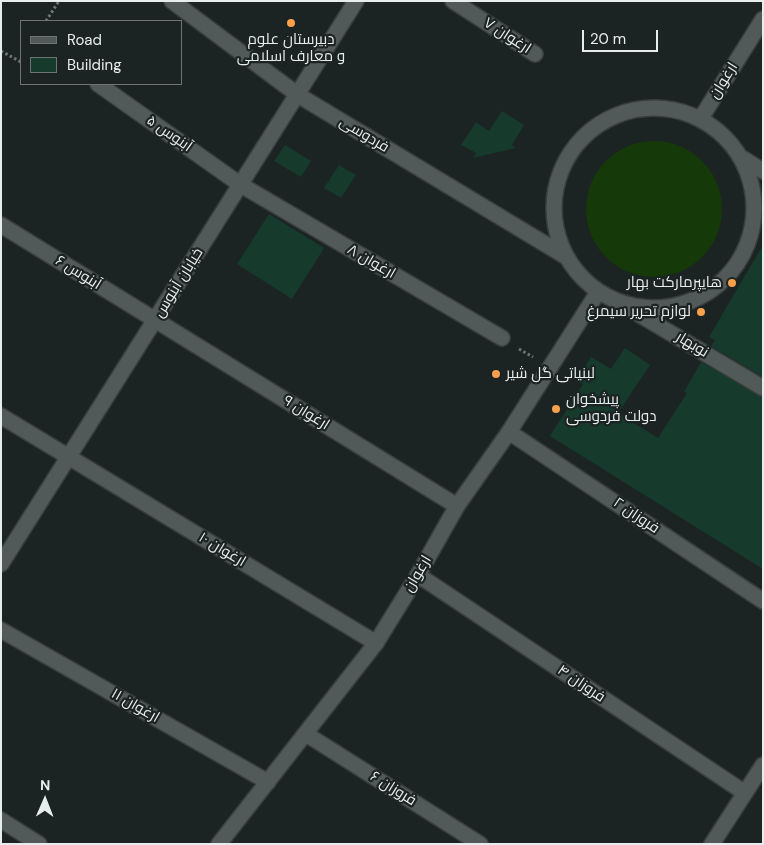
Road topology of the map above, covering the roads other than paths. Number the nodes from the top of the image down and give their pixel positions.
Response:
1 (172, 1) edge
2 (356, 1) edge
3 (453, 1) edge
4 (763, 19) edge
5 (535, 54) dead end
6 (99, 85) edge
7 (298, 95) junction
8 (701, 118) junction
9 (742, 158) junction
10 (763, 171) edge
11 (241, 185) junction
12 (1, 225) edge
13 (565, 256) junction
14 (598, 292) junction
15 (620, 303) junction
16 (155, 320) junction
17 (502, 338) road end
18 (763, 388) edge
19 (1, 416) edge
20 (509, 432) junction
21 (69, 457) junction
22 (457, 506) junction
23 (1, 564) edge
24 (418, 575) junction
25 (763, 601) edge
26 (1, 630) edge
27 (376, 643) junction
28 (306, 734) junction
29 (763, 765) edge
30 (268, 782) junction
31 (745, 793) junction
32 (1, 820) edge
33 (39, 844) edge
34 (219, 844) edge
35 (480, 844) edge
36 (712, 844) edge

1 - 7 street, فردوسی
2 - 7 street, خیابان آبنوس
3 - 5 street, ارغوان ۷
4 - 8 street, ارغوان
6 - 11 street, آبنوس ۵
7 - 11 street, خیابان آبنوس
7 - 13 street, فردوسی
8 - 9 street
8 - 13 street
9 - 10 street
9 - 15 street
11 - 16 street, خیابان آبنوس
11 - 17 street, ارغوان ۸
12 - 16 street, آبنوس ۶
13 - 14 street
14 - 15 street
14 - 20 street, ارغوان
15 - 18 street, نوبهار
16 - 21 street, خیابان آبنوس
16 - 22 street, ارغوان ۹
19 - 21 street, ارغوان ۱۰
20 - 22 street, ارغوان
20 - 25 street, فروزان ۲
21 - 23 street, خیابان آبنوس
21 - 27 street, ارغوان ۱۰
22 - 24 street, ارغوان
24 - 27 street, ارغوان
24 - 31 street, فروزان ۴
26 - 30 street, ارغوان ۱۱
27 - 28 street, ارغوان
28 - 30 street, ارغوان
28 - 35 street, فروزان ۶
29 - 31 street
30 - 34 street, ارغوان
31 - 36 street
32 - 33 street

